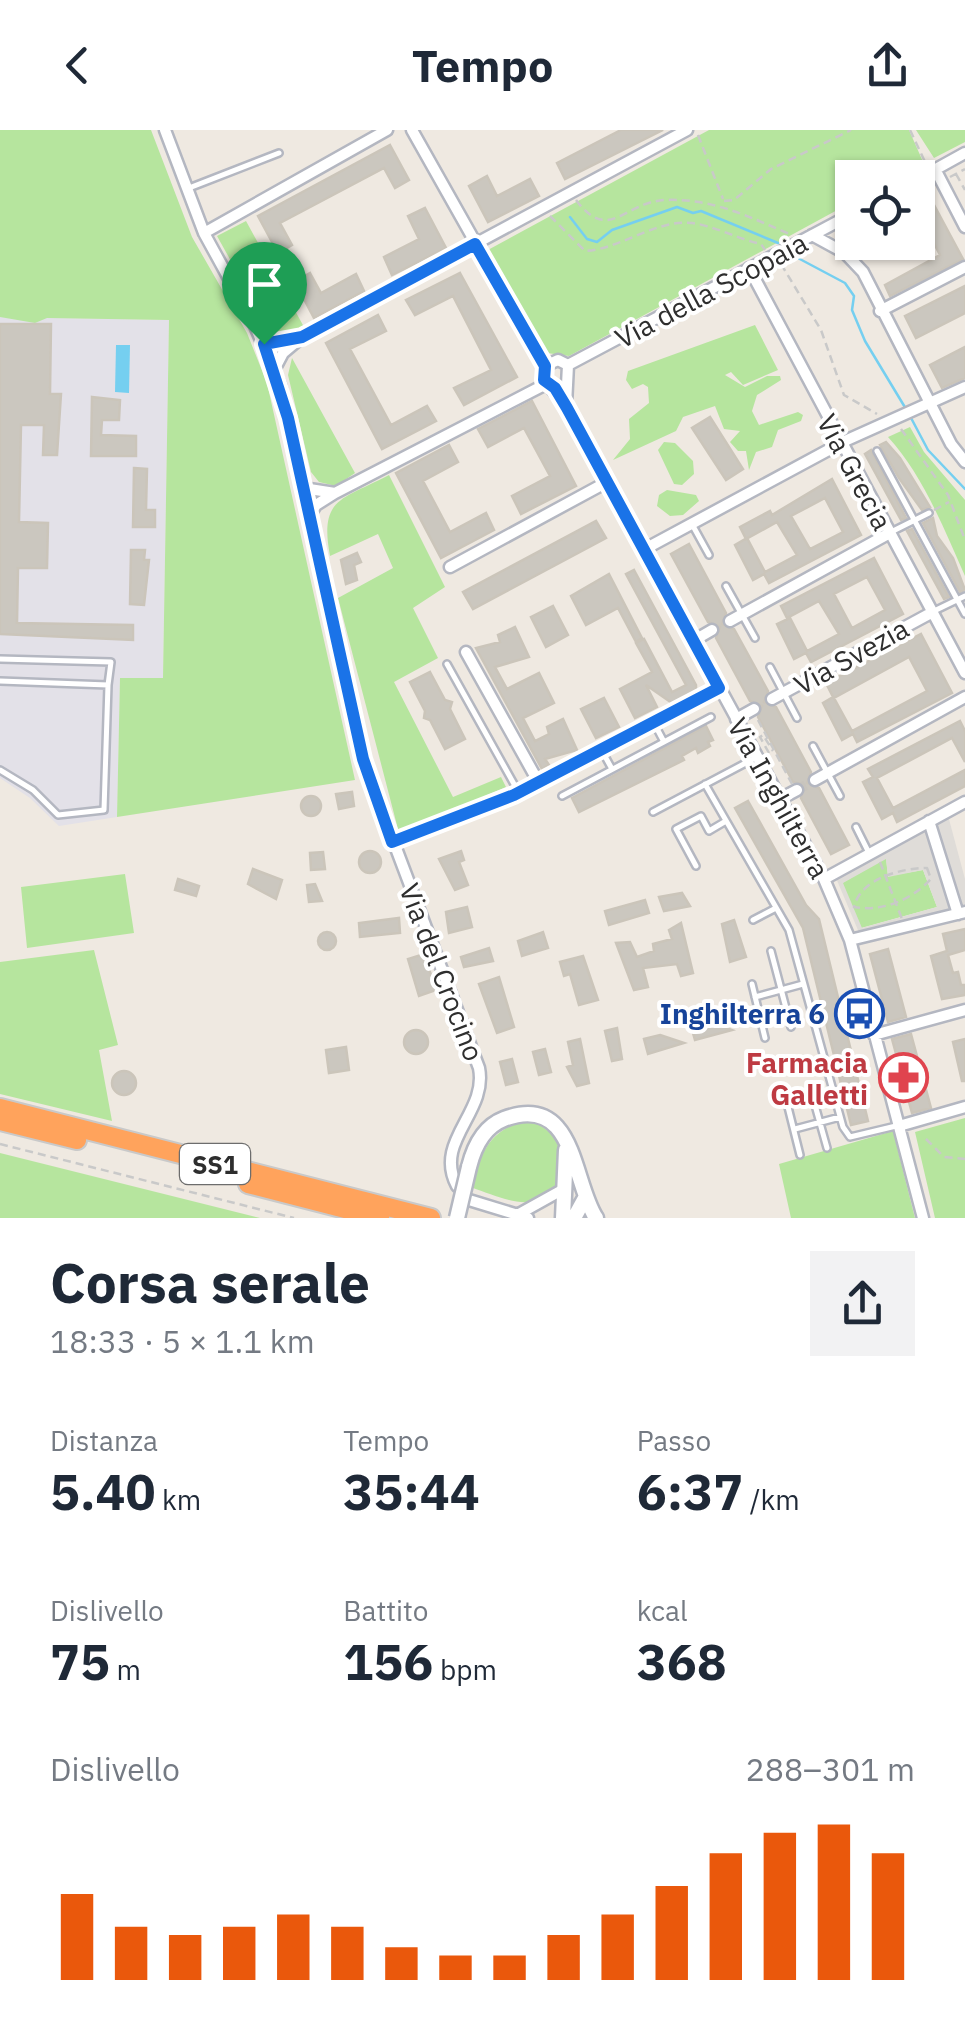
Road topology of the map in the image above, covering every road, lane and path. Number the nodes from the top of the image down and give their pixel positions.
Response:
1 (165, 130) edge
2 (386, 130) edge
3 (412, 130) edge
4 (851, 130) edge
5 (910, 130) edge
6 (685, 132) edge
7 (278, 153) dead end
8 (964, 155) edge
9 (926, 160) edge
10 (935, 169) joint
11 (965, 170) edge
12 (956, 174) junction
13 (949, 178) dead end
14 (186, 189) junction
15 (965, 190) edge
16 (576, 200) dead end
17 (724, 200) junction
18 (726, 207) junction
19 (549, 214) dead end
20 (835, 223) edge
21 (965, 227) edge
22 (204, 232) junction
23 (793, 236) dead end
24 (812, 236) junction
25 (475, 244) junction
26 (766, 251) dead end
27 (780, 264) dead end
28 (965, 266) edge
29 (749, 268) junction
30 (880, 311) junction
31 (302, 337) junction
32 (264, 344) junction
33 (274, 370) junction
34 (556, 375) junction
35 (965, 387) edge
36 (927, 407) junction
37 (881, 420) dead end
38 (900, 424) junction
39 (840, 444) junction
40 (877, 451) dead end
41 (965, 462) edge
42 (608, 482) junction
43 (303, 488) junction
44 (336, 493) junction
45 (951, 501) junction
46 (929, 513) joint
47 (308, 516) junction
48 (915, 521) junction
49 (692, 523) junction
50 (888, 534) junction
51 (965, 540) edge
52 (643, 550) junction
53 (709, 556) dead end
54 (450, 567) dead end
55 (726, 586) dead end
56 (965, 596) edge
57 (957, 600) junction
58 (930, 613) junction
59 (742, 614) junction
60 (965, 614) edge
61 (730, 620) dead end
62 (712, 630) dead end
63 (754, 638) dead end
64 (692, 641) junction
65 (466, 652) dead end
66 (0, 659) edge
67 (448, 664) dead end
68 (770, 667) dead end
69 (965, 673) edge
70 (0, 681) edge
71 (108, 685) junction
72 (719, 688) junction
73 (784, 693) junction
74 (965, 697) edge
75 (772, 699) dead end
76 (756, 714) joint
77 (712, 717) dead end
78 (797, 718) dead end
79 (736, 719) junction
80 (654, 723) junction
81 (664, 742) junction
82 (813, 746) dead end
83 (774, 750) junction
84 (602, 751) junction
85 (762, 756) junction
86 (612, 769) junction
87 (0, 770) edge
88 (828, 773) junction
89 (815, 780) tunnel mouth
90 (540, 783) junction
91 (705, 784) junction
92 (794, 786) joint
93 (519, 793) junction
94 (562, 796) dead end
95 (840, 796) dead end
96 (780, 799) junction
97 (965, 802) edge
98 (653, 812) dead end
99 (726, 821) junction
100 (929, 821) junction
101 (856, 827) dead end
102 (392, 842) junction
103 (873, 853) junction
104 (696, 866) dead end
105 (886, 876) junction
106 (824, 879) junction
107 (897, 903) junction
108 (776, 908) junction
109 (962, 913) edge
110 (753, 920) dead end
111 (905, 927) junction
112 (850, 940) junction
113 (771, 951) dead end
114 (752, 984) dead end
115 (803, 984) junction
116 (782, 991) junction
117 (755, 997) junction
118 (965, 1010) edge
119 (791, 1027) dead end
120 (874, 1035) junction
121 (764, 1038) dead end
122 (813, 1098) dead end
123 (787, 1103) dead end
124 (965, 1107) edge
125 (0, 1108) edge
126 (840, 1117) junction
127 (0, 1121) edge
128 (820, 1122) junction
129 (899, 1126) junction
130 (794, 1130) junction
131 (563, 1134) junction
132 (926, 1139) dead end
133 (0, 1144) edge
134 (827, 1148) dead end
135 (800, 1154) dead end
136 (965, 1158) edge
137 (456, 1186) dead end
138 (562, 1190) junction
139 (586, 1198) junction
140 (469, 1200) dead end
141 (522, 1216) edge
142 (294, 1218) edge
143 (380, 1218) edge
144 (431, 1218) edge
145 (457, 1218) edge
146 (563, 1218) edge
147 (574, 1218) edge
148 (596, 1218) edge
149 (923, 1218) edge

1 - 14 street, Via del Crocino
2 - 22 street
3 - 25 street, Via Inghilterra
4 - 17 path
5 - 9 path
6 - 17 path
6 - 25 street
7 - 14 lane
8 - 10 street
10 - 21 street
11 - 12 path
12 - 13 path
12 - 15 path
14 - 22 street, Via del Crocino
16 - 18 path
17 - 18 path
18 - 23 path
19 - 26 path
20 - 24 street, Via della Scopaia
22 - 32 street, Via del Crocino
24 - 29 street, Via della Scopaia
24 - 30 street
25 - 31 street
25 - 34 street, Via Inghilterra
27 - 37 path
28 - 30 street
29 - 34 street, Via della Scopaia
29 - 39 street, Via Grecia
30 - 36 street
31 - 32 street
31 - 33 street
32 - 33 street, Via del Crocino
33 - 43 street, Via del Crocino
34 - 42 street, Via Inghilterra
34 - 44 street, Via della Scopaia
35 - 36 street
36 - 38 street
36 - 41 street
38 - 39 street
38 - 45 path
39 - 49 street
39 - 50 street, Via Grecia
40 - 48 lane
42 - 52 street, Via Inghilterra
42 - 54 street
43 - 44 street
43 - 47 street, Via del Crocino
44 - 47 street
45 - 46 path
45 - 51 path
46 - 48 lane
47 - 102 street, Via del Crocino
48 - 50 lane
48 - 57 lane
49 - 52 street
49 - 53 lane
50 - 58 street, Via Grecia
50 - 59 street
52 - 64 street, Via Inghilterra
55 - 59 lane
56 - 57 lane
57 - 58 lane
57 - 60 lane
58 - 69 street, Via Grecia
58 - 73 street, Via Svezia
59 - 61 street
59 - 63 lane
62 - 64 street
64 - 72 street, Via Inghilterra
65 - 90 street
66 - 71 lane
67 - 93 lane
68 - 73 lane
70 - 71 lane
71 - 87 lane
72 - 79 street, Via Inghilterra
72 - 80 street
73 - 75 street, Via Svezia
73 - 78 lane
74 - 88 street
76 - 79 street
76 - 83 path
77 - 81 lane
79 - 85 street, Via Inghilterra
80 - 81 lane
80 - 84 street
81 - 86 lane
82 - 88 lane
83 - 85 path
83 - 92 path
84 - 86 lane
84 - 90 street
85 - 91 lane
85 - 96 street, Via Inghilterra
86 - 94 lane
88 - 89 street
88 - 95 lane
90 - 93 street
91 - 98 lane
91 - 99 lane
92 - 96 street
93 - 102 street
96 - 106 street, Via Inghilterra
97 - 100 street
99 - 104 lane
99 - 108 lane
100 - 103 street
100 - 109 street
101 - 103 lane
102 - 137 street, Via del Crocino
103 - 105 path
103 - 106 street
105 - 107 path
105 - 107 path
105 - 107 path
106 - 112 street, Via Inghilterra
107 - 111 path
108 - 110 lane
108 - 115 lane
109 - 111 street
111 - 112 street
112 - 120 street, Via Inghilterra
113 - 116 lane
114 - 117 lane
115 - 116 lane
115 - 126 lane
116 - 117 lane
116 - 119 lane
117 - 121 lane
118 - 120 street
120 - 129 street, Via Inghilterra
122 - 128 lane
123 - 130 lane
124 - 129 street
125 - 144 highway, SS1
126 - 128 lane
126 - 129 lane
127 - 143 highway, SS1
128 - 130 lane
128 - 134 lane
129 - 149 street, Via Inghilterra
130 - 135 lane
131 - 138 main road
131 - 139 main road
131 - 145 main road, bridge
132 - 136 path
133 - 142 path
138 - 141 street
138 - 146 main road
139 - 147 main road
139 - 148 main road
140 - 141 street

